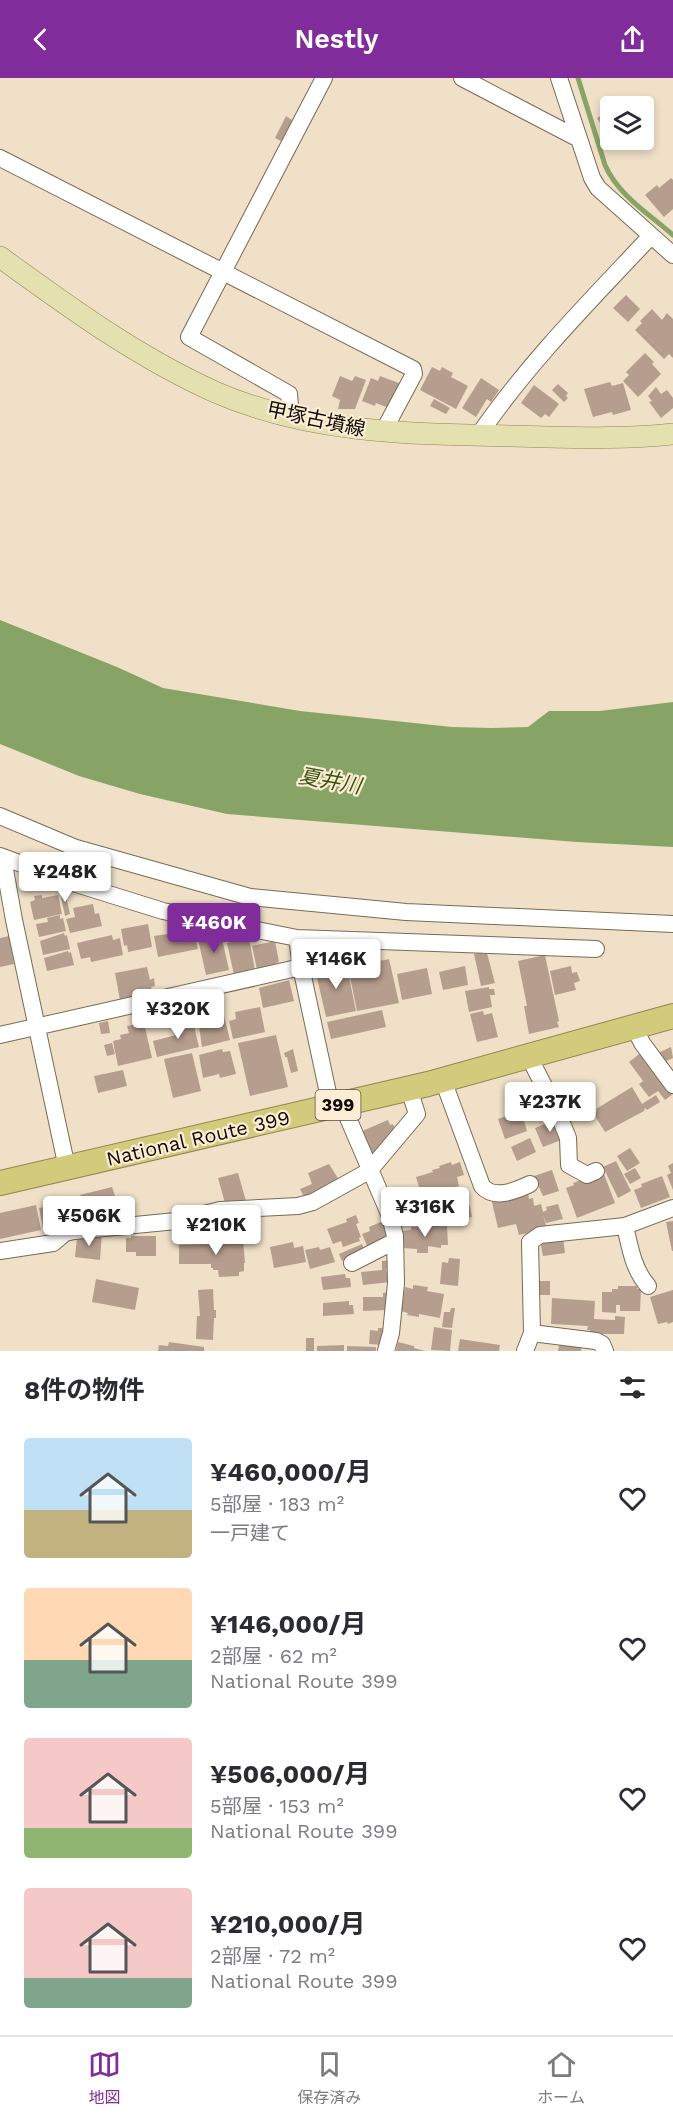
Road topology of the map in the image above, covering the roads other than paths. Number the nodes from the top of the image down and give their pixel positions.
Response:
1 (324, 78) edge
2 (462, 78) edge
3 (559, 78) edge
4 (579, 139) junction
5 (0, 158) edge
6 (650, 237) junction
7 (673, 255) edge
8 (0, 257) edge
9 (221, 272) junction
10 (291, 417) junction
11 (383, 432) junction
12 (673, 435) edge
13 (478, 436) junction
14 (0, 816) edge
15 (2, 857) edge
16 (7, 922) edge
17 (673, 924) edge
18 (297, 938) junction
19 (596, 949) dead end
20 (301, 967) junction
21 (673, 1016) edge
22 (36, 1026) junction
23 (634, 1027) junction
24 (0, 1035) edge
25 (529, 1058) junction
26 (443, 1080) junction
27 (673, 1085) edge
28 (409, 1089) junction
29 (336, 1106) junction
30 (67, 1168) junction
31 (369, 1171) junction
32 (596, 1171) dead end
33 (0, 1183) edge
34 (530, 1184) dead end
35 (673, 1208) edge
36 (625, 1226) junction
37 (395, 1241) junction
38 (0, 1251) edge
39 (352, 1263) dead end
40 (648, 1286) dead end
41 (532, 1333) junction
42 (386, 1351) edge
43 (525, 1351) edge
44 (605, 1351) edge

1 - 9 street
2 - 4 street
3 - 4 street
4 - 6 street
5 - 9 street
6 - 7 street
6 - 13 street
8 - 10 main road, 甲塚古墳線
9 - 10 street
9 - 11 street
10 - 11 main road, 甲塚古墳線
11 - 13 main road, 甲塚古墳線
12 - 13 main road, 甲塚古墳線
14 - 17 street
15 - 16 street
15 - 18 street
16 - 22 street
18 - 19 street
18 - 20 street
20 - 22 street
20 - 29 street
21 - 23 highway, National Route 399 / 399
22 - 24 street
22 - 30 street
23 - 25 highway, National Route 399 / 399
23 - 27 street
25 - 26 highway, National Route 399 / 399
25 - 32 street
26 - 28 highway, National Route 399 / 399
26 - 34 street
28 - 29 highway, National Route 399 / 399
28 - 31 street
29 - 30 highway, National Route 399 / 399
29 - 31 street
30 - 33 highway, National Route 399 / 399
31 - 37 street
31 - 38 street
35 - 36 street
36 - 40 street
36 - 41 street
37 - 39 street
37 - 42 street
41 - 43 street
41 - 44 street

